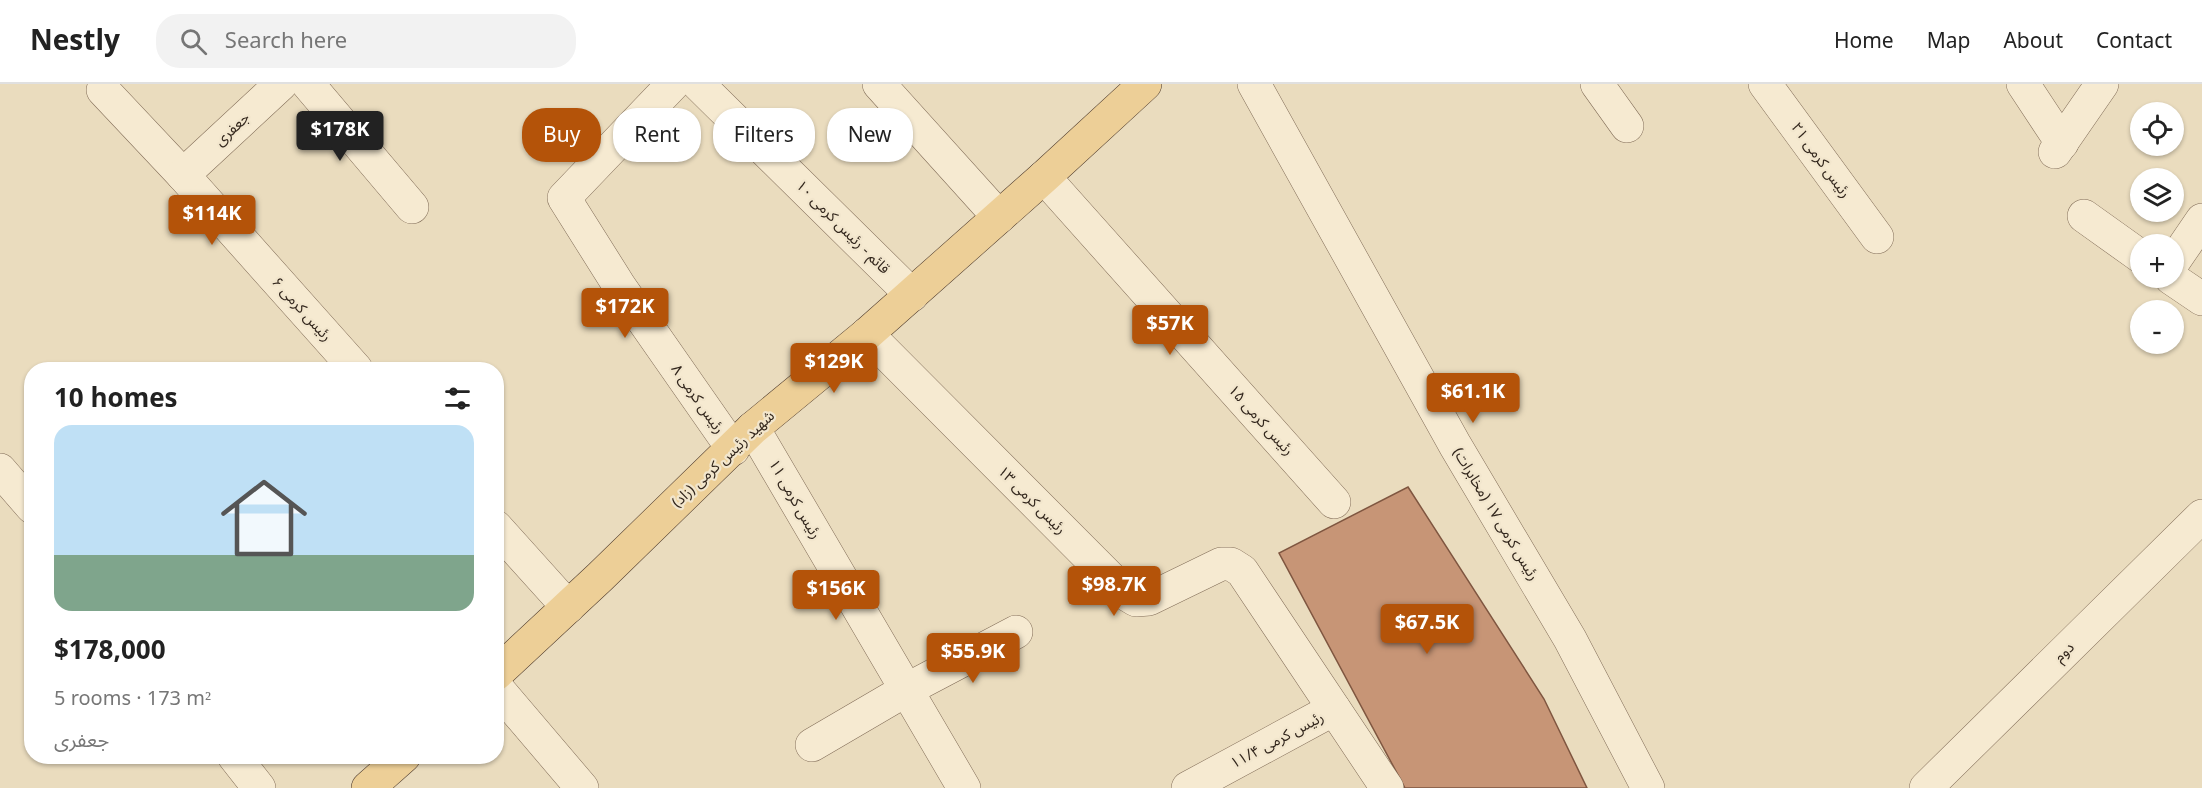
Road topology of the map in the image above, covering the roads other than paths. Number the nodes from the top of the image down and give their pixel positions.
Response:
1 (281, 84) edge
2 (308, 84) edge
3 (673, 84) edge
4 (698, 84) edge
5 (879, 84) edge
6 (1254, 84) edge
7 (1597, 84) edge
8 (1765, 84) edge
9 (2023, 84) edge
10 (2102, 84) edge
11 (1136, 87) edge
12 (102, 90) dead end
13 (1627, 126) dead end
14 (183, 175) junction
15 (1044, 177) junction
16 (412, 207) dead end
17 (2084, 216) dead end
18 (999, 217) junction
19 (2202, 220) edge
20 (1877, 237) dead end
21 (2184, 246) edge
22 (2130, 249) edge
23 (2184, 287) edge
24 (912, 295) junction
25 (2202, 299) edge
26 (867, 334) junction
27 (350, 362) edge
28 (743, 438) junction
29 (0, 470) edge
30 (24, 498) edge
31 (1334, 502) dead end
32 (2202, 516) edge
33 (504, 536) edge
34 (568, 607) junction
35 (1016, 632) dead end
36 (504, 667) edge
37 (906, 690) junction
38 (504, 696) edge
39 (1334, 710) junction
40 (812, 745) dead end
41 (240, 764) edge
42 (395, 764) edge
43 (259, 788) edge
44 (368, 788) edge
45 (582, 788) edge
46 (964, 788) edge
47 (1188, 788) edge
48 (1387, 788) edge
49 (1648, 788) edge
50 (1926, 788) edge

1 - 14 street, جعفری
2 - 16 street
3 - 28 street, رئیس کرمی ۸
4 - 24 street, قائم - رئیس کرمی ۱۰
5 - 18 street
6 - 49 street, رئیس کرمی ۱۷ (مخابرات)
7 - 13 street
8 - 20 street, رئیس کرمی ۲۱
9 - 10 street
11 - 15 main road, شهید رئیس کرمی (زاد)
12 - 14 street, رئیس کرمی ۶
14 - 27 street, رئیس کرمی ۶
15 - 18 main road, شهید رئیس کرمی (زاد)
15 - 31 street, رئیس کرمی ۱۵
17 - 22 street
18 - 24 main road, شهید رئیس کرمی (زاد)
19 - 21 street
23 - 25 street
24 - 26 main road, شهید رئیس کرمی (زاد)
26 - 28 main road, شهید رئیس کرمی (زاد)
26 - 39 street, رئیس کرمی ۱۳
28 - 34 main road, شهید رئیس کرمی (زاد)
28 - 37 street, رئیس کرمی ۱۱
29 - 30 street
32 - 50 street, دوم
33 - 34 street
34 - 36 main road, شهید رئیس کرمی (زاد)
35 - 37 street
37 - 40 street
37 - 46 street, رئیس کرمی ۱۱
38 - 45 street
39 - 47 street, رئیس کرمی ۱۱/۴
39 - 48 street, رئیس کرمی ۱۳
41 - 43 street
42 - 44 main road

